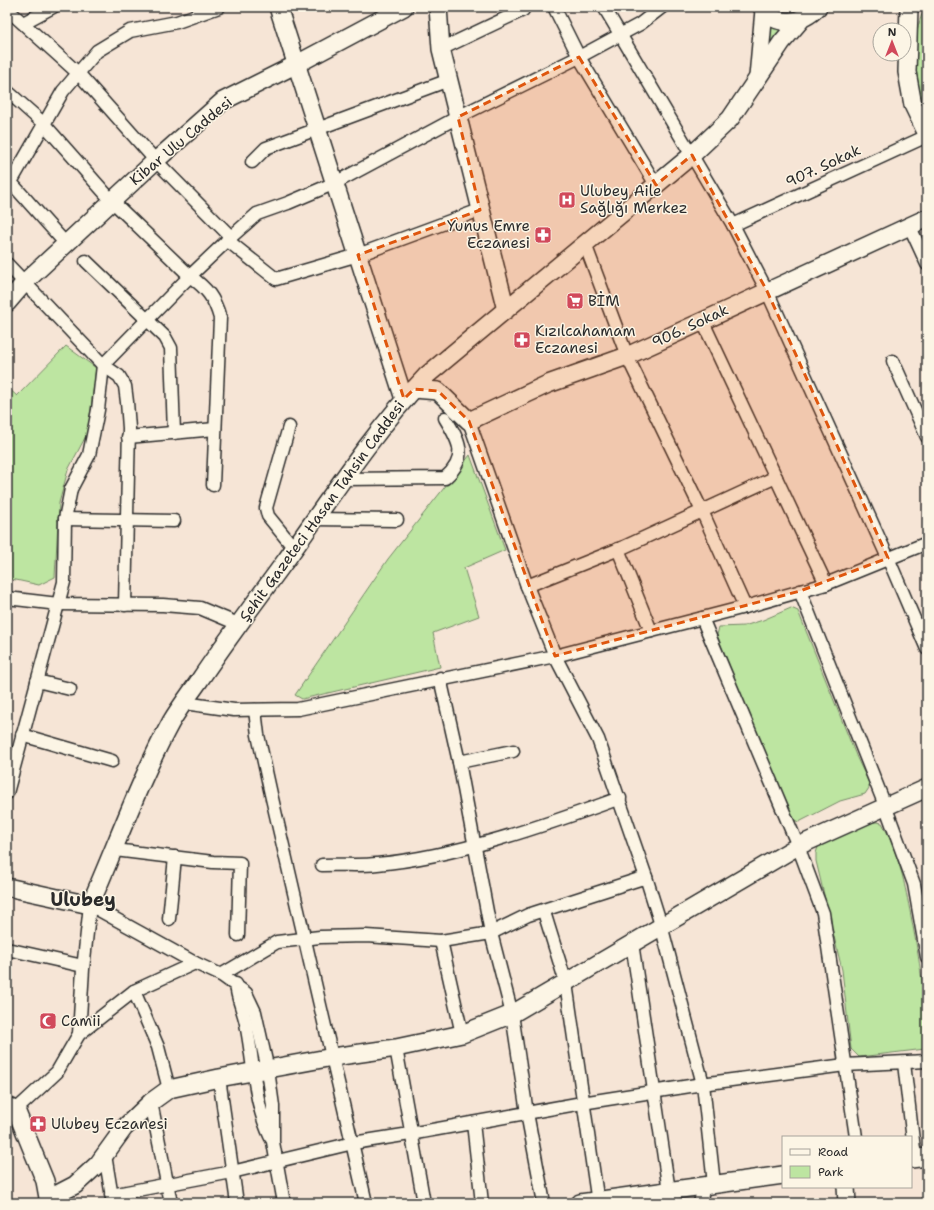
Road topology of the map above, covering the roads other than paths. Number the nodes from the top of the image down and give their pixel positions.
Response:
1 (54, 7) edge
2 (219, 7) edge
3 (278, 7) edge
4 (404, 7) edge
5 (438, 7) edge
6 (554, 7) edge
7 (604, 7) edge
8 (662, 7) edge
9 (819, 7) edge
10 (910, 7) edge
11 (763, 8) edge
12 (7, 9) edge
13 (523, 10) dead end
14 (800, 21) junction
15 (23, 23) junction
16 (620, 35) junction
17 (441, 49) junction
18 (579, 57) junction
19 (297, 64) junction
20 (78, 73) junction
21 (757, 79) junction
22 (449, 80) junction
23 (7, 91) edge
24 (458, 117) junction
25 (43, 123) junction
26 (318, 129) junction
27 (927, 135) edge
28 (692, 155) junction
29 (156, 161) junction
30 (252, 162) dead end
31 (8, 183) edge
32 (335, 183) junction
33 (656, 185) junction
34 (112, 201) junction
35 (480, 210) junction
36 (927, 218) edge
37 (733, 225) junction
38 (910, 227) junction
39 (229, 239) junction
40 (66, 244) junction
41 (585, 244) junction
42 (358, 255) junction
43 (86, 261) dead end
44 (7, 264) edge
45 (927, 264) edge
46 (190, 276) junction
47 (25, 282) junction
48 (767, 291) junction
49 (7, 303) edge
50 (506, 310) junction
51 (147, 319) junction
52 (702, 320) junction
53 (627, 356) junction
54 (893, 361) dead end
55 (103, 365) junction
56 (409, 394) junction
57 (445, 418) dead end
58 (469, 421) junction
59 (289, 427) dead end
60 (216, 429) junction
61 (174, 433) junction
62 (128, 437) junction
63 (927, 437) edge
64 (776, 477) junction
65 (343, 479) junction
66 (212, 485) dead end
67 (702, 511) junction
68 (65, 519) junction
69 (314, 519) junction
70 (127, 520) junction
71 (398, 520) dead end
72 (174, 521) dead end
73 (927, 543) edge
74 (294, 548) junction
75 (618, 549) junction
76 (888, 558) junction
77 (826, 584) junction
78 (527, 586) junction
79 (800, 591) junction
80 (7, 598) edge
81 (58, 604) junction
82 (125, 605) junction
83 (745, 607) junction
84 (702, 618) junction
85 (238, 624) junction
86 (651, 631) junction
87 (927, 649) edge
88 (555, 656) junction
89 (440, 678) junction
90 (37, 681) junction
91 (70, 689) dead end
92 (184, 703) junction
93 (255, 710) junction
94 (22, 735) junction
95 (513, 751) dead end
96 (112, 761) dead end
97 (459, 762) junction
98 (927, 788) edge
99 (7, 793) edge
100 (620, 798) junction
101 (886, 808) junction
102 (474, 845) junction
103 (798, 846) junction
104 (115, 850) junction
105 (175, 857) junction
106 (322, 865) dead end
107 (646, 877) junction
108 (7, 886) edge
109 (90, 904) junction
110 (544, 912) junction
111 (169, 920) dead end
112 (661, 925) junction
113 (491, 933) junction
114 (238, 935) dead end
115 (305, 939) junction
116 (441, 940) junction
117 (632, 943) junction
118 (7, 949) edge
119 (927, 957) edge
120 (195, 963) junction
121 (83, 966) junction
122 (222, 975) junction
123 (566, 983) junction
124 (134, 991) junction
125 (512, 1014) junction
126 (79, 1034) junction
127 (462, 1034) junction
128 (396, 1048) junction
129 (333, 1057) junction
130 (927, 1061) edge
131 (904, 1063) junction
132 (845, 1065) junction
133 (261, 1071) junction
134 (219, 1078) junction
135 (703, 1084) junction
136 (169, 1089) junction
137 (655, 1091) junction
138 (151, 1102) junction
139 (582, 1103) junction
140 (11, 1108) edge
141 (527, 1113) junction
142 (473, 1123) junction
143 (410, 1134) junction
144 (856, 1136) edge
145 (353, 1143) junction
146 (104, 1155) junction
147 (918, 1158) edge
148 (277, 1160) junction
149 (232, 1172) junction
150 (782, 1176) edge
151 (167, 1185) junction
152 (709, 1185) junction
153 (846, 1188) edge
154 (669, 1197) edge
155 (112, 1199) edge
156 (49, 1201) edge
157 (599, 1202) edge
158 (171, 1203) edge
159 (237, 1203) edge
160 (284, 1203) edge
161 (366, 1203) edge
162 (424, 1203) edge
163 (482, 1203) edge
164 (544, 1203) edge
165 (580, 1203) edge
166 (700, 1203) edge
167 (847, 1203) edge

1 - 15 street
2 - 20 street
3 - 19 street
4 - 19 street, Kibar Ulu Caddesi
5 - 17 street
6 - 18 street
7 - 16 street
8 - 16 street
9 - 14 street, Şehit Gazeteci Hasan Tahsin Caddesi
10 - 27 street
11 - 14 street
11 - 21 street, Şehit Gazeteci Hasan Tahsin Caddesi
12 - 15 street
13 - 17 street
14 - 21 street, Şehit Gazeteci Hasan Tahsin Caddesi
15 - 20 street
16 - 18 street
16 - 28 street
17 - 22 street
18 - 24 street
18 - 33 street
19 - 26 street
19 - 29 street, Kibar Ulu Caddesi
20 - 25 street
20 - 29 street
21 - 28 street, Şehit Gazeteci Hasan Tahsin Caddesi
22 - 24 street
22 - 26 street
23 - 25 street
24 - 32 street
24 - 35 street
25 - 31 street
25 - 34 street
26 - 30 street
26 - 32 street
27 - 37 street, 907. Sokak
28 - 33 street, Şehit Gazeteci Hasan Tahsin Caddesi
28 - 37 street
29 - 34 street, Kibar Ulu Caddesi
29 - 39 street
31 - 40 street
32 - 39 street
32 - 42 street
33 - 41 street, Şehit Gazeteci Hasan Tahsin Caddesi
34 - 40 street, Kibar Ulu Caddesi
34 - 46 street
35 - 42 street
35 - 50 street
36 - 38 street, 906. Sokak
37 - 48 street
38 - 45 street
38 - 48 street, 906. Sokak
39 - 42 street
39 - 46 street
40 - 47 street, Kibar Ulu Caddesi
41 - 50 street, Şehit Gazeteci Hasan Tahsin Caddesi
41 - 53 street
42 - 56 street
43 - 51 street
44 - 47 street
46 - 51 street
46 - 60 street
47 - 49 street, Kibar Ulu Caddesi
47 - 55 street
48 - 52 street, 906. Sokak
48 - 76 street
50 - 56 street, Şehit Gazeteci Hasan Tahsin Caddesi
51 - 55 street
51 - 61 street
52 - 53 street, 906. Sokak
52 - 64 street
53 - 58 street, 906. Sokak
53 - 67 street
54 - 63 street
55 - 62 street
55 - 68 street
56 - 58 street
56 - 65 street, Şehit Gazeteci Hasan Tahsin Caddesi
57 - 65 street
58 - 78 street
59 - 74 street
60 - 61 street
60 - 66 street
61 - 62 street
62 - 70 street
64 - 67 street
64 - 77 street
65 - 69 street, Şehit Gazeteci Hasan Tahsin Caddesi
67 - 75 street
67 - 83 street
68 - 70 street
68 - 81 street
69 - 71 street
69 - 74 street, Şehit Gazeteci Hasan Tahsin Caddesi
70 - 72 street
70 - 82 street
73 - 76 street
74 - 85 street, Şehit Gazeteci Hasan Tahsin Caddesi
75 - 78 street
75 - 86 street
76 - 77 street
76 - 87 street
77 - 79 street
78 - 88 street
79 - 83 street
79 - 101 street
80 - 81 street
81 - 82 street
81 - 90 street
82 - 85 street
83 - 84 street
84 - 86 street
84 - 103 street
85 - 92 street, Şehit Gazeteci Hasan Tahsin Caddesi
86 - 88 street
88 - 89 street
88 - 100 street
89 - 93 street
89 - 97 street
90 - 91 street
90 - 94 street
92 - 93 street
92 - 104 street, Şehit Gazeteci Hasan Tahsin Caddesi
93 - 115 street
94 - 96 street
94 - 99 street
95 - 97 street
97 - 102 street
98 - 101 street
100 - 102 street
100 - 107 street
101 - 103 street
101 - 119 street
102 - 106 street
102 - 113 street
103 - 112 street
103 - 132 street
104 - 105 street
104 - 109 street, Şehit Gazeteci Hasan Tahsin Caddesi
105 - 111 street
105 - 114 street
107 - 110 street
107 - 112 street
108 - 109 street
109 - 120 street
109 - 121 street
110 - 113 street
110 - 123 street
112 - 117 street
112 - 135 street
113 - 116 street
113 - 125 street
115 - 116 street
115 - 122 street
115 - 129 street
116 - 127 street
117 - 123 street
117 - 137 street
118 - 121 street
120 - 122 street
120 - 124 street
121 - 126 street
122 - 133 street
123 - 125 street
123 - 139 street
124 - 126 street
124 - 136 street
125 - 127 street
125 - 141 street
126 - 140 street
127 - 128 street
128 - 129 street
128 - 143 street
129 - 133 street
129 - 145 street
130 - 131 street
131 - 132 street
131 - 147 street
132 - 135 street
132 - 144 street
133 - 134 street
133 - 148 street
134 - 136 street
134 - 149 street
135 - 137 street
135 - 152 street
136 - 138 street
137 - 139 street
137 - 154 street
138 - 146 street
138 - 151 street
139 - 141 street
139 - 157 street
140 - 156 street
141 - 142 street
141 - 164 street
142 - 143 street
142 - 163 street
143 - 145 street
143 - 162 street
145 - 148 street
145 - 161 street
146 - 155 street
146 - 156 street
148 - 149 street
148 - 160 street
149 - 151 street
149 - 159 street
150 - 152 street
151 - 155 street
151 - 158 street
152 - 154 street
152 - 166 street
153 - 167 street
154 - 157 street
157 - 165 street

